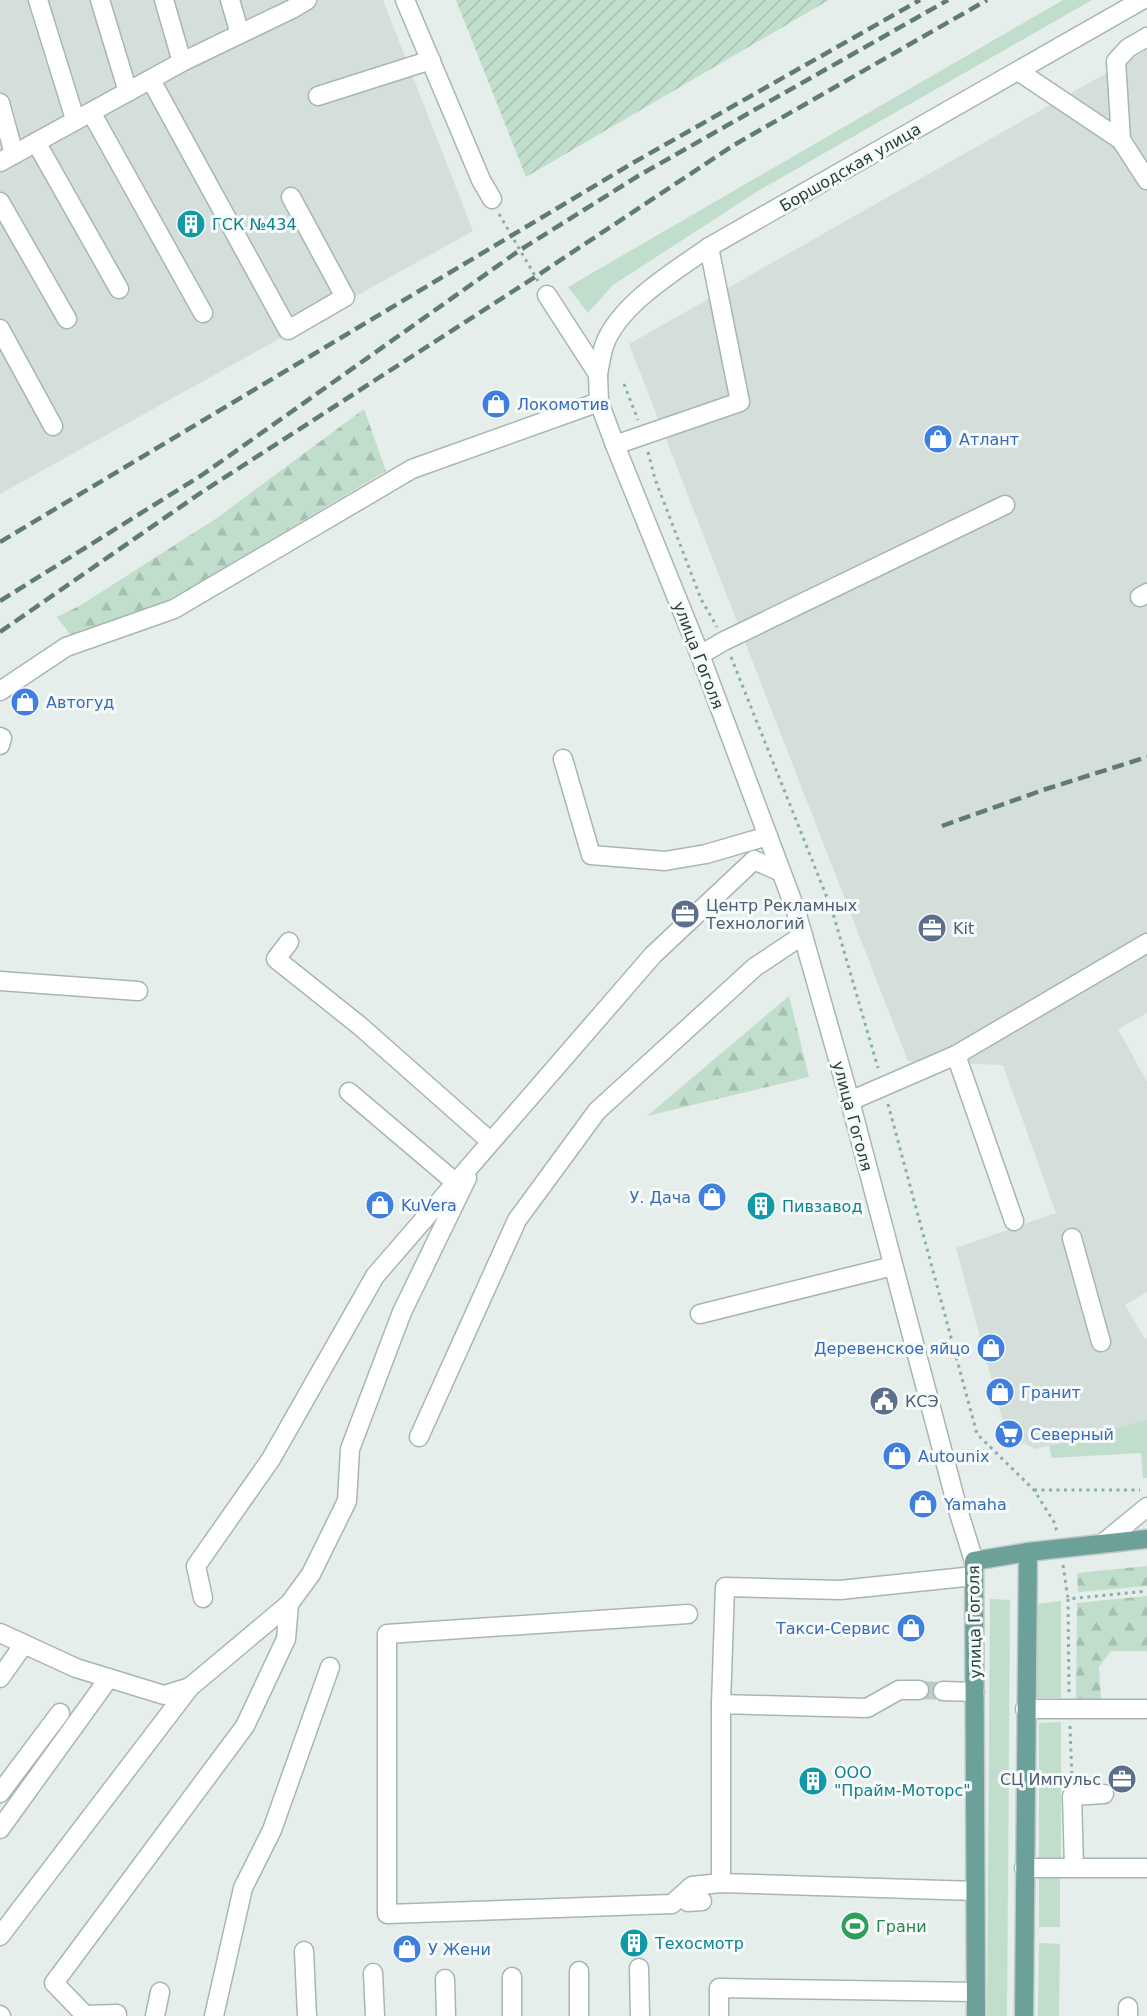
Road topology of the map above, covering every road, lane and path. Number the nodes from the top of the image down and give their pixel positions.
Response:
1 (38, 0) edge
2 (99, 0) edge
3 (164, 0) edge
4 (230, 0) edge
5 (405, 0) edge
6 (1142, 0) edge
7 (296, 3) edge
8 (240, 34) junction
9 (1147, 37) edge
10 (431, 60) junction
11 (182, 62) junction
12 (1018, 71) junction
13 (151, 80) junction
14 (128, 92) junction
15 (318, 96) dead end
16 (0, 103) edge
17 (83, 116) junction
18 (1121, 140) junction
19 (36, 142) junction
20 (7, 158) edge
21 (1147, 180) edge
22 (291, 197) dead end
23 (492, 199) joint
24 (0, 202) edge
25 (709, 247) junction
26 (119, 289) dead end
27 (547, 295) joint
28 (203, 313) dead end
29 (67, 319) dead end
30 (0, 328) edge
31 (598, 374) junction
32 (624, 384) dead end
33 (599, 402) junction
34 (53, 426) dead end
35 (643, 435) junction
36 (615, 445) junction
37 (1005, 505) dead end
38 (724, 641) junction
39 (700, 655) junction
40 (0, 691) edge
41 (0, 737) edge
42 (0, 745) edge
43 (563, 759) dead end
44 (768, 836) junction
45 (781, 872) junction
46 (802, 935) junction
47 (290, 942) dead end
48 (1147, 944) edge
49 (0, 981) edge
50 (138, 991) dead end
51 (956, 1056) junction
52 (883, 1085) junction
53 (349, 1092) dead end
54 (850, 1101) junction
55 (484, 1148) junction
56 (455, 1182) junction
57 (1014, 1221) dead end
58 (1071, 1238) dead end
59 (893, 1266) junction
60 (700, 1314) dead end
61 (1101, 1341) dead end
62 (418, 1437) dead end
63 (1147, 1490) edge
64 (1147, 1507) edge
65 (1147, 1539) edge
66 (1102, 1544) junction
67 (1028, 1552) junction
68 (974, 1568) junction
69 (1147, 1591) edge
70 (203, 1599) dead end
71 (289, 1604) junction
72 (688, 1614) dead end
73 (0, 1633) edge
74 (24, 1644) junction
75 (330, 1667) dead end
76 (0, 1678) edge
77 (109, 1678) junction
78 (190, 1687) junction
79 (919, 1690) tunnel mouth
80 (943, 1691) tunnel mouth
81 (975, 1692) junction
82 (721, 1704) junction
83 (1025, 1709) junction
84 (1070, 1709) junction
85 (1147, 1709) edge
86 (60, 1713) dead end
87 (0, 1793) edge
88 (1104, 1794) dead end
89 (1072, 1796) junction
90 (0, 1829) edge
91 (1074, 1867) junction
92 (1024, 1868) junction
93 (1147, 1868) edge
94 (722, 1884) junction
95 (975, 1892) junction
96 (681, 1896) junction
97 (702, 1901) dead end
98 (0, 1936) edge
99 (304, 1951) dead end
100 (639, 1968) dead end
101 (579, 1971) dead end
102 (373, 1973) dead end
103 (512, 1977) dead end
104 (445, 1979) dead end
105 (160, 1992) dead end
106 (976, 1992) junction
107 (117, 2014) dead end
108 (155, 2016) edge
109 (214, 2016) edge
110 (307, 2016) edge
111 (375, 2016) edge
112 (446, 2016) edge
113 (512, 2016) edge
114 (579, 2016) edge
115 (640, 2016) edge
116 (719, 2016) edge
117 (976, 2016) edge
118 (1024, 2016) edge

1 - 17 street
2 - 14 street
3 - 11 street
4 - 8 street
5 - 10 street
6 - 12 street, Боршодская улица
7 - 8 street
8 - 11 street
9 - 18 street
10 - 15 street
10 - 23 street
11 - 13 street
12 - 18 street
12 - 25 street, Боршодская улица
13 - 14 street
13 - 22 street
14 - 17 street
16 - 20 street
17 - 19 street
17 - 28 street
18 - 21 street
19 - 20 street
19 - 26 street
23 - 27 path
24 - 29 street
25 - 31 street, Боршодская улица
25 - 35 street
27 - 31 street
30 - 34 street
31 - 33 street, улица Гоголя
32 - 35 path
33 - 36 street, улица Гоголя
33 - 40 street
35 - 36 street
35 - 38 path
36 - 39 street, улица Гоголя
37 - 38 street
38 - 39 street
38 - 52 path
39 - 44 street, улица Гоголя
41 - 42 street
43 - 44 street
44 - 45 street, улица Гоголя
45 - 46 street, улица Гоголя
45 - 55 street
46 - 54 street, улица Гоголя
46 - 62 street
47 - 55 street
48 - 51 street
49 - 50 street
51 - 52 street
51 - 57 street
52 - 54 street
52 - 63 path
53 - 56 street
54 - 59 street, улица Гоголя
55 - 56 street
55 - 71 street
56 - 70 street
58 - 61 street
59 - 60 street
59 - 68 street, улица Гоголя
64 - 66 street
65 - 66 main road
66 - 67 main road
67 - 68 main road
67 - 83 main road
68 - 81 main road, улица Гоголя
68 - 82 street
69 - 84 path
71 - 78 street
71 - 107 street
72 - 96 street
73 - 74 street
74 - 76 street
74 - 77 street
75 - 109 street
77 - 78 street
77 - 90 street
78 - 98 street
79 - 82 street
80 - 81 street
81 - 95 main road, улица Гоголя
82 - 94 street
83 - 84 street
83 - 92 main road
84 - 85 street
84 - 89 path
86 - 87 street
88 - 89 street
89 - 91 street
91 - 92 street
91 - 93 street
92 - 118 main road
94 - 95 street
94 - 96 street
95 - 106 main road, улица Гоголя
96 - 97 street
99 - 110 street
100 - 115 street
101 - 114 street
102 - 111 street
103 - 113 street
104 - 112 street
105 - 108 street
106 - 116 street
106 - 117 main road, улица Гоголя

